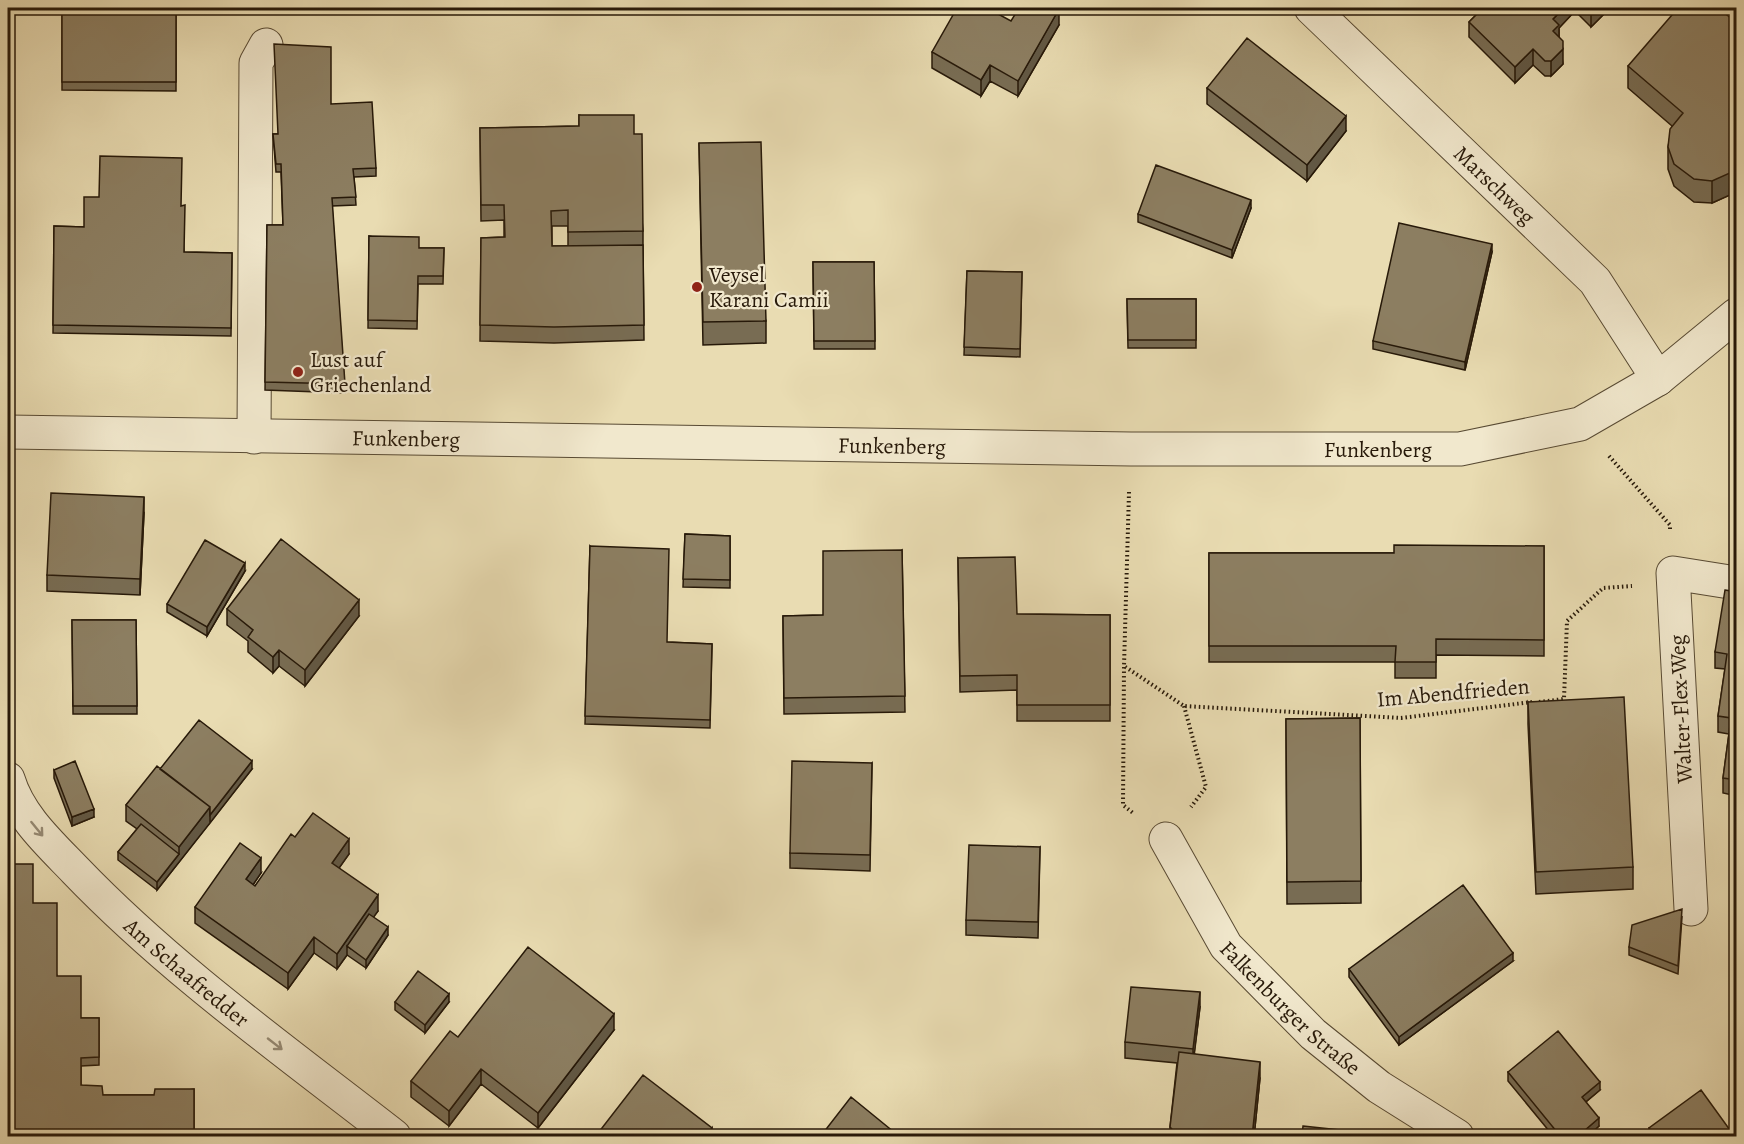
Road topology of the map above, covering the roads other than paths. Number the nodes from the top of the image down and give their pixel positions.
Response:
1 (1311, 8) edge
2 (266, 45) dead end
3 (1737, 315) edge
4 (1658, 379) junction
5 (8, 432) edge
6 (254, 437) junction
7 (1737, 583) edge
8 (8, 779) edge
9 (1166, 839) road end
10 (1691, 909) dead end
11 (394, 1137) edge
12 (1457, 1137) edge

1 - 4 street, Marschweg
2 - 6 street
3 - 4 street, Funkenberg
4 - 6 street, Funkenberg
5 - 6 street, Funkenberg
7 - 10 street, Walter-Flex-Weg
8 -> 11 street, Am Schaafredder
9 - 12 street, Falkenburger Straße

